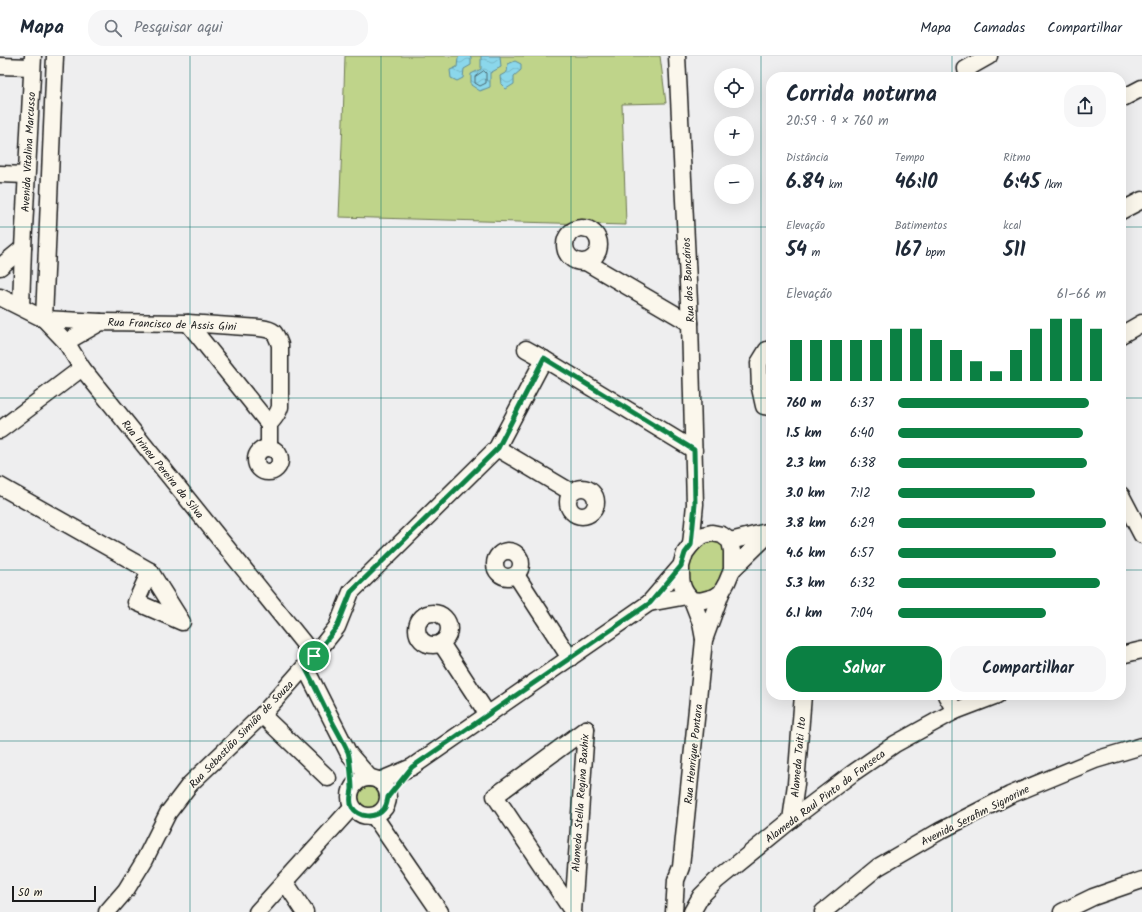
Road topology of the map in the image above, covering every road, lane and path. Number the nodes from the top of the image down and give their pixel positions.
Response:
1 (55, 56) edge
2 (677, 56) edge
3 (989, 56) edge
4 (32, 61) edge
5 (0, 66) edge
6 (967, 72) edge
7 (1142, 88) edge
8 (1126, 97) edge
9 (0, 174) edge
10 (26, 175) junction
11 (1142, 200) edge
12 (1126, 208) edge
13 (23, 248) junction
14 (586, 262) dead end
15 (0, 267) edge
16 (0, 297) edge
17 (21, 307) junction
18 (44, 319) junction
19 (101, 322) junction
20 (188, 323) junction
21 (690, 323) junction
22 (1142, 323) edge
23 (1126, 332) edge
24 (66, 342) junction
25 (526, 349) dead end
26 (766, 350) edge
27 (544, 358) junction
28 (82, 368) junction
29 (766, 406) edge
30 (269, 424) junction
31 (0, 430) edge
32 (269, 448) dead end
33 (498, 448) junction
34 (694, 450) junction
35 (0, 486) edge
36 (571, 492) dead end
37 (695, 504) junction
38 (1126, 505) edge
39 (712, 533) junction
40 (766, 533) edge
41 (1142, 535) edge
42 (766, 537) edge
43 (730, 541) junction
44 (691, 545) junction
45 (681, 566) junction
46 (732, 570) junction
47 (150, 571) dead end
48 (516, 575) dead end
49 (721, 593) junction
50 (690, 598) junction
51 (650, 603) junction
52 (704, 640) junction
53 (441, 643) dead end
54 (1142, 650) edge
55 (1126, 654) edge
56 (570, 658) junction
57 (310, 662) junction
58 (803, 700) edge
59 (949, 700) edge
60 (984, 700) edge
61 (955, 711) junction
62 (262, 715) junction
63 (488, 715) junction
64 (1142, 746) edge
65 (349, 754) junction
66 (412, 767) junction
67 (328, 778) dead end
68 (374, 780) junction
69 (352, 789) junction
70 (388, 797) junction
71 (352, 807) junction
72 (374, 816) junction
73 (791, 820) junction
74 (681, 867) junction
75 (1142, 880) edge
76 (284, 882) junction
77 (107, 912) edge
78 (257, 912) edge
79 (305, 912) edge
80 (440, 912) edge
81 (573, 912) edge
82 (674, 912) edge
83 (686, 912) edge
84 (692, 912) edge
85 (823, 912) edge
86 (1062, 912) edge

1 - 18 street
2 - 21 street, Rua dos Bancários
3 - 6 street
4 - 5 street
4 - 10 street, Avenida Vitalina Marcusso
7 - 8 street
9 - 10 street
10 - 13 street, Avenida Vitalina Marcusso
11 - 12 street
13 - 15 street
13 - 17 street, Avenida Vitalina Marcusso
14 - 21 street
16 - 17 street, Rua Irineu Pereira da Silva
17 - 18 street, Rua Irineu Pereira da Silva
18 - 19 street
18 - 24 street, Rua Irineu Pereira da Silva
19 - 20 street, Rua Francisco de Assis Gini
19 - 24 street, Rua Francisco de Assis Gini
20 - 30 street
20 - 30 street, Rua Francisco de Assis Gini
21 - 34 street, Rua dos Bancários
22 - 23 street
24 - 28 street, Rua Irineu Pereira da Silva
25 - 27 street
26 - 29 street
27 - 33 street, Rua Sebastião Simião de Souza
27 - 34 street
28 - 31 street
28 - 57 street, Rua Irineu Pereira da Silva
30 - 32 street
33 - 36 street
33 - 57 street, Rua Sebastião Simião de Souza
34 - 37 street, Rua dos Bancários
35 - 47 street
37 - 39 street, Rua dos Bancários
37 - 44 street, Rua dos Bancários
38 - 41 street
39 - 43 street
39 - 44 street
40 - 43 street
42 - 46 street
43 - 46 street
44 - 45 street
45 - 50 street
45 - 51 street
46 - 49 street
48 - 56 street
49 - 50 street
49 - 52 street, Rua Henrique Pontara
50 - 51 street
50 - 52 street, Rua Henrique Pontara
51 - 56 street
52 - 74 street, Rua Henrique Pontara
53 - 63 street
54 - 55 street
56 - 63 street
57 - 62 street, Rua Sebastião Simião de Souza
57 - 65 street, Rua Irineu Pereira da Silva
58 - 73 street, Alameda Taiti Ito
59 - 61 street
60 - 61 street, Alameda Raul Pinto da Fonseca
61 - 73 street, Alameda Raul Pinto da Fonseca
62 - 67 street
62 - 77 street, Rua Sebastião Simião de Souza
63 - 66 street
64 - 85 street, Avenida Serafim Signorine
65 - 68 street, Rua Irineu Pereira da Silva
65 - 69 street, Rua Irineu Pereira da Silva
66 - 68 street
66 - 70 street
68 - 69 street
68 - 70 street
69 - 71 street
70 - 72 street
71 - 72 street
71 - 76 street
72 - 80 street
73 - 84 street, Alameda Raul Pinto da Fonseca
74 - 82 street, Rua Henrique Pontara
74 - 83 street, Rua Henrique Pontara
75 - 86 street
76 - 78 street
76 - 79 street
81 - 81 street, Alameda Stella Regina Baxhix

